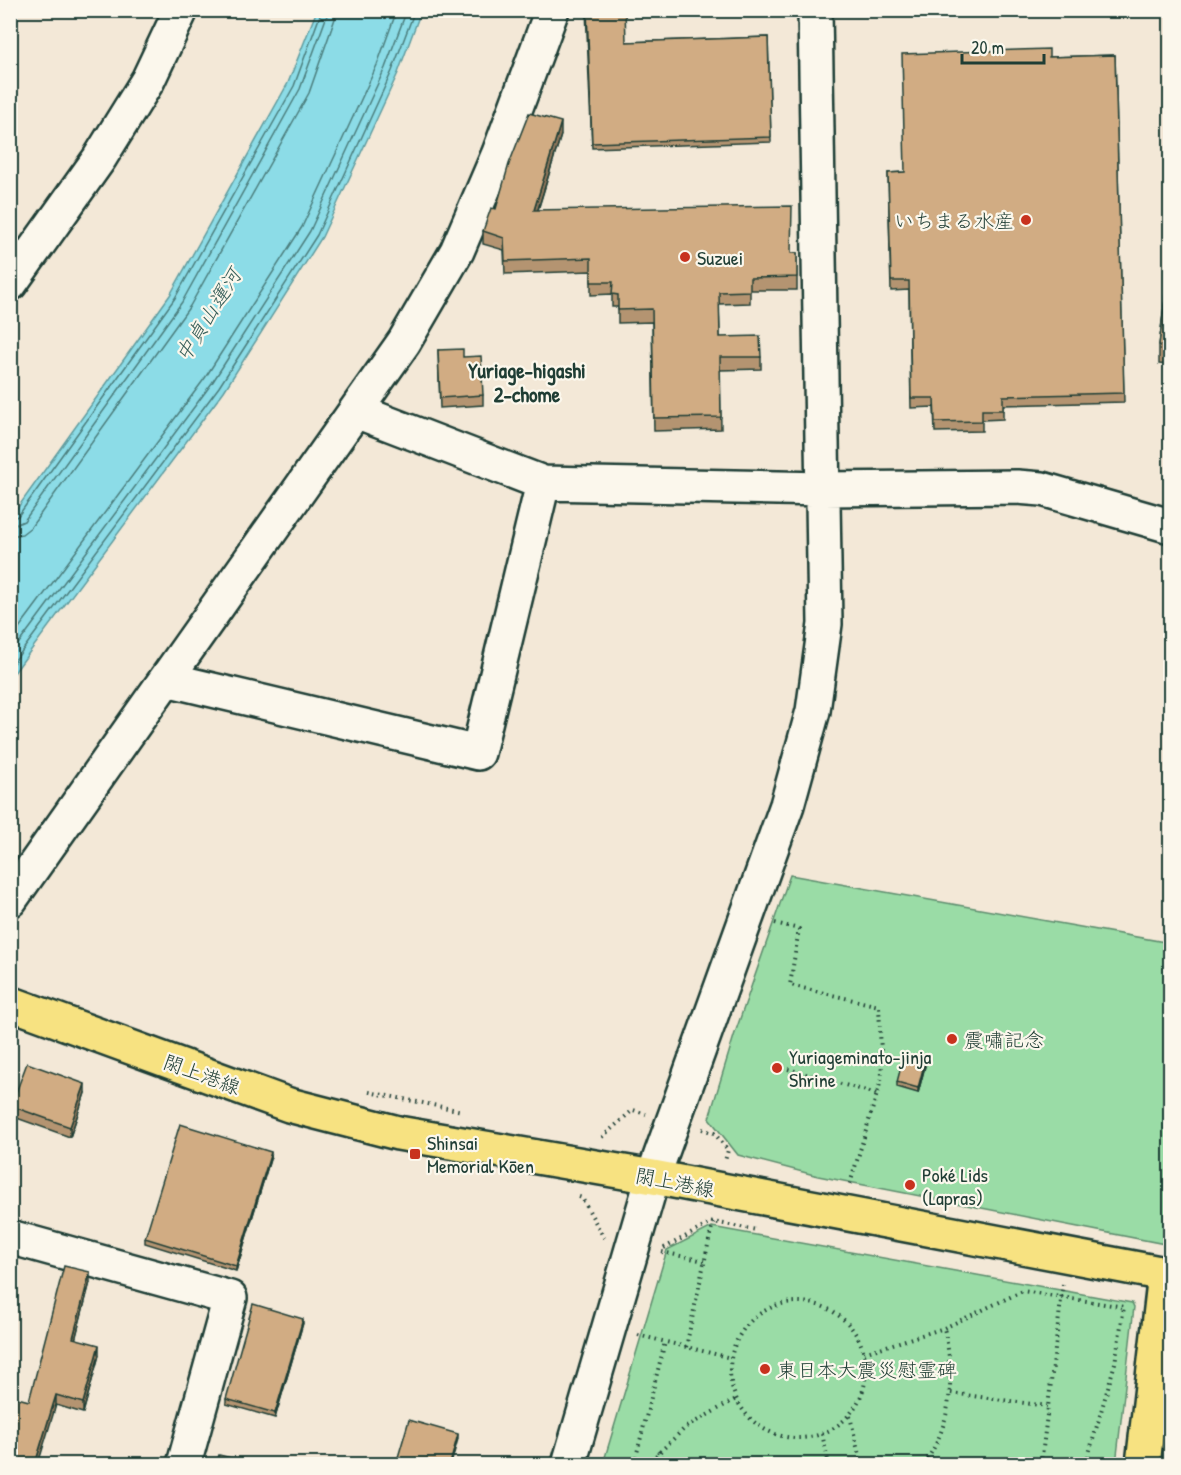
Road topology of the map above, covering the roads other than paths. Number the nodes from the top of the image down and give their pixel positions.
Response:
1 (181, 10) edge
2 (552, 10) edge
3 (815, 10) edge
4 (10, 284) edge
5 (356, 411) junction
6 (543, 483) junction
7 (824, 489) junction
8 (1170, 526) edge
9 (166, 679) junction
10 (10, 900) edge
11 (10, 1003) edge
12 (653, 1177) junction
13 (10, 1237) edge
14 (1168, 1275) edge
15 (184, 1464) edge
16 (569, 1464) edge
17 (1143, 1464) edge

1 - 4 street
2 - 5 street
3 - 7 street
5 - 6 street
5 - 9 street
6 - 7 street
6 - 9 street
7 - 8 street
7 - 12 street
9 - 10 street
11 - 12 main road, 閖上港線
12 - 14 main road, 閖上港線
12 - 16 street
13 - 15 street
14 - 17 main road, 閖上港線

